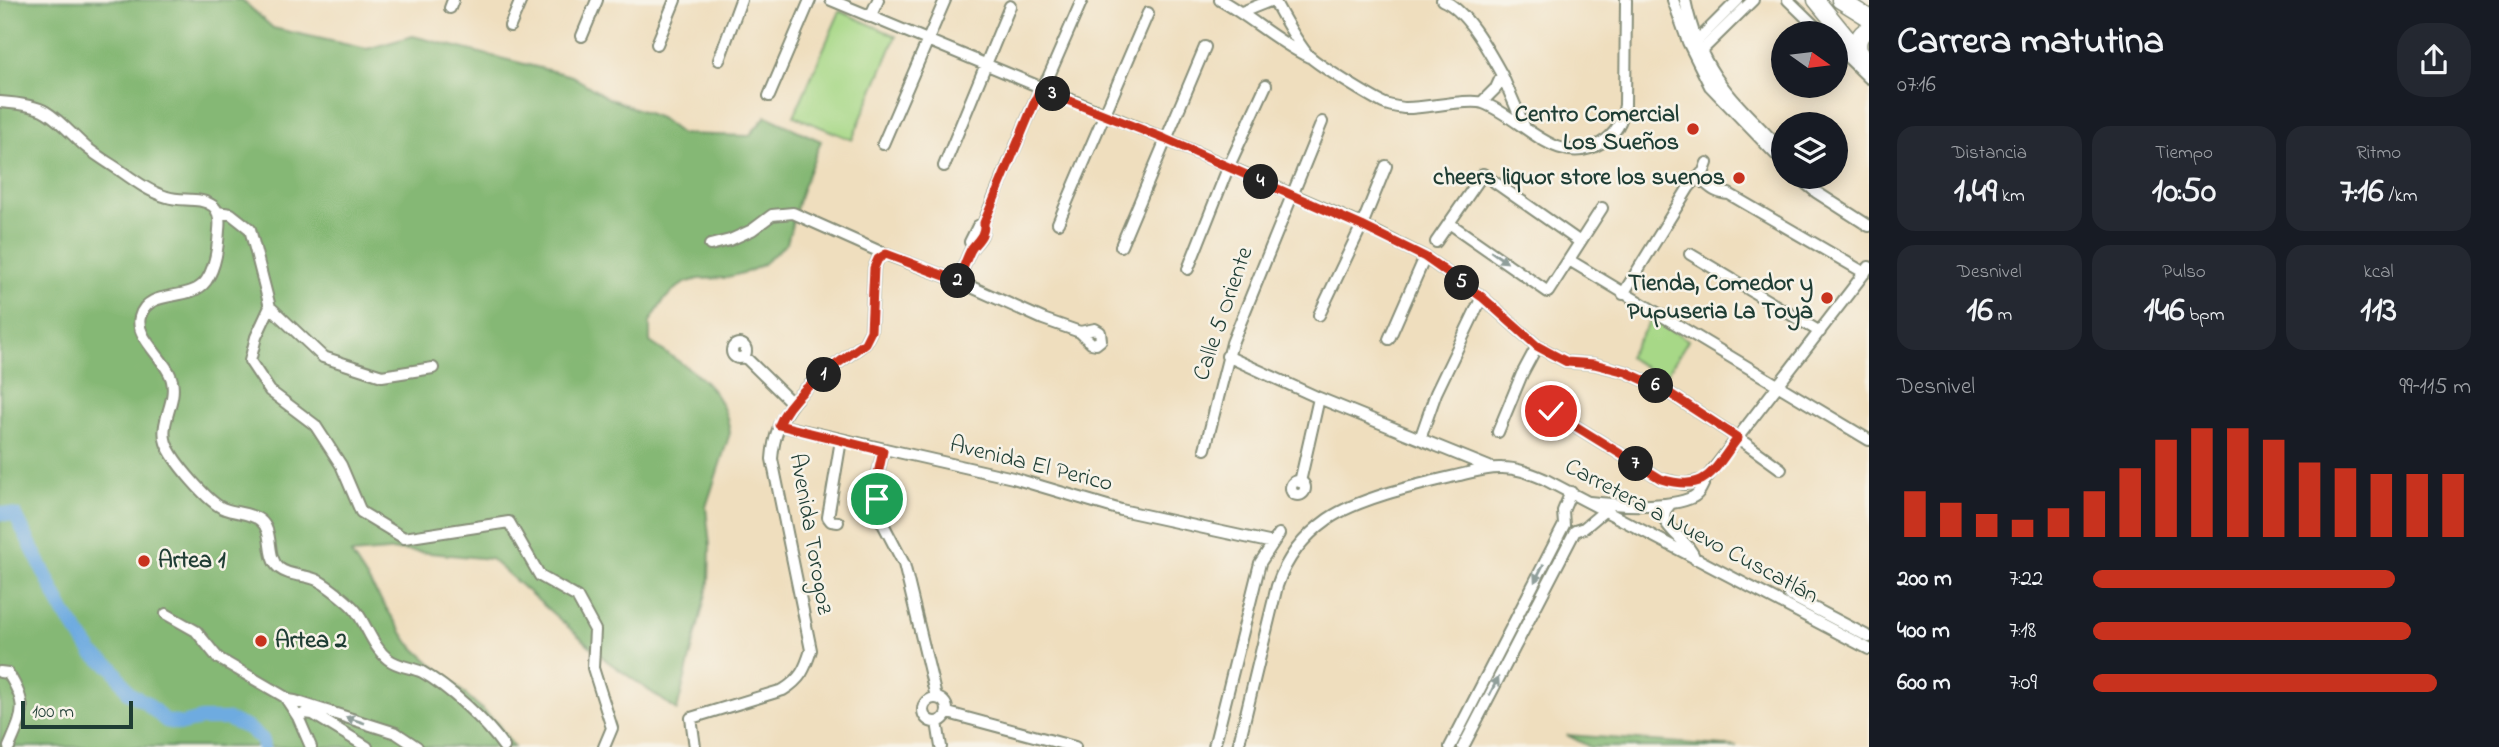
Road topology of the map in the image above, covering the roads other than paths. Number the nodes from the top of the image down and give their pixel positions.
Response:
1 (521, 0) edge
2 (597, 0) edge
3 (675, 0) edge
4 (741, 0) edge
5 (810, 0) edge
6 (831, 0) edge
7 (878, 0) edge
8 (945, 0) edge
9 (1082, 0) edge
10 (1220, 0) edge
11 (1273, 0) edge
12 (1442, 0) edge
13 (1626, 0) edge
14 (1674, 0) edge
15 (1685, 0) edge
16 (1738, 0) edge
17 (1753, 0) edge
18 (1788, 0) edge
19 (1816, 0) edge
20 (1840, 0) edge
21 (1010, 6) dead end
22 (1242, 12) junction
23 (1148, 13) dead end
24 (870, 17) junction
25 (1869, 18) edge
26 (1810, 21) edge
27 (510, 26) dead end
28 (1869, 29) edge
29 (582, 36) dead end
30 (928, 41) junction
31 (657, 44) dead end
32 (1205, 47) dead end
33 (1696, 49) junction
34 (1848, 55) edge
35 (1309, 57) junction
36 (719, 60) dead end
37 (985, 65) junction
38 (1867, 70) edge
39 (1502, 75) junction
40 (1266, 85) dead end
41 (1040, 89) junction
42 (769, 96) dead end
43 (0, 102) edge
44 (1482, 102) junction
45 (1105, 114) junction
46 (1322, 122) dead end
47 (1525, 128) junction
48 (1165, 139) junction
49 (1771, 139) edge
50 (883, 144) dead end
51 (1771, 150) edge
52 (1707, 163) dead end
53 (944, 166) dead end
54 (1386, 166) dead end
55 (1228, 168) junction
56 (1698, 177) junction
57 (1812, 189) edge
58 (1824, 189) edge
59 (1291, 196) junction
60 (1602, 208) dead end
61 (217, 212) junction
62 (1869, 217) edge
63 (1058, 223) dead end
64 (1449, 223) junction
65 (1362, 226) junction
66 (1869, 226) edge
67 (1436, 242) dead end
68 (1580, 242) junction
69 (710, 245) dead end
70 (1121, 246) dead end
71 (886, 254) junction
72 (1690, 254) dead end
73 (1425, 257) junction
74 (1569, 260) junction
75 (1188, 269) dead end
76 (1867, 270) edge
77 (958, 281) junction
78 (1623, 293) junction
79 (1482, 297) junction
80 (270, 307) junction
81 (1319, 315) dead end
82 (1080, 332) dead end
83 (1820, 332) junction
84 (1390, 339) dead end
85 (1537, 346) junction
86 (744, 356) dead end
87 (1227, 356) junction
88 (433, 368) dead end
89 (1780, 385) junction
90 (1319, 398) junction
91 (791, 402) junction
92 (1551, 411) dead end
93 (779, 425) junction
94 (1498, 432) dead end
95 (1738, 438) junction
96 (1420, 439) junction
97 (841, 440) junction
98 (1869, 440) edge
99 (1205, 449) dead end
100 (883, 451) junction
101 (1490, 468) junction
102 (1781, 470) dead end
103 (1705, 480) junction
104 (1300, 482) dead end
105 (1571, 492) junction
106 (1587, 502) junction
107 (1671, 503) junction
108 (1603, 512) junction
109 (838, 522) dead end
110 (1564, 525) junction
111 (1575, 531) junction
112 (1695, 559) junction
113 (1789, 595) dead end
114 (166, 614) dead end
115 (1869, 637) edge
116 (1869, 649) edge
117 (1502, 658) junction
118 (0, 672) edge
119 (936, 697) junction
120 (288, 700) junction
121 (948, 712) junction
122 (298, 717) junction
123 (937, 722) junction
124 (1041, 743) edge
125 (9, 747) edge
126 (311, 747) edge
127 (367, 747) edge
128 (417, 747) edge
129 (504, 747) edge
130 (604, 747) edge
131 (695, 747) edge
132 (941, 747) edge
133 (1075, 747) edge
134 (1213, 747) edge
135 (1238, 747) edge
136 (1450, 747) edge
137 (1463, 747) edge

1 - 27 street
2 - 29 street
3 - 31 street
4 - 36 street
5 - 42 street
6 - 24 street
7 - 24 street
8 - 30 street
9 - 41 street
10 - 22 street
11 - 22 street
11 - 35 street
12 - 39 street
13 - 47 street
14 - 33 street
15 - 33 street
16 - 33 street
17 - 33 street
18 - 26 street
19 - 38 highway
20 - 25 highway
21 - 37 street
22 - 35 street
23 - 45 street
24 - 30 street
28 - 38 highway
30 - 37 street
30 - 50 street
32 - 48 street
33 - 49 street
33 - 51 street
34 - 38 street
35 - 44 street
37 - 41 street
37 - 53 street
39 - 44 street
39 - 47 street
40 - 55 street
41 - 45 street
41 - 77 street
43 - 61 street
44 - 47 street
45 - 48 street
45 - 63 street
46 - 59 street, Calle 5 Oriente
48 - 55 street
48 - 70 street
52 - 56 street
54 - 65 street
55 - 59 street
55 - 75 street
56 - 76 street
56 - 78 street
57 - 66 street
58 - 62 street
59 - 65 street
59 - 87 street, Calle 5 Oriente
60 - 68 street
61 - 80 street
61 - 129 street
64 - 67 street
64 - 68 street
64 -> 74 street
65 - 73 street
65 - 81 street
68 - 74 street
69 - 71 street
71 - 77 street
71 - 91 street, Avenida Torogoz
72 - 83 street
73 - 79 street
73 - 84 street
74 - 78 street
76 - 83 street
77 - 82 street
78 - 89 street
79 - 85 street
79 - 96 street
80 - 88 street
80 - 130 street
83 - 89 street
85 - 94 street
85 - 95 street
86 - 91 street
87 - 90 street
87 - 99 street, Calle 5 Oriente
89 - 95 street
89 - 98 street
90 - 96 street
90 - 104 street
91 - 93 street, Avenida Torogoz
92 - 103 street
93 - 97 street, Avenida El Perico
93 - 131 street, Avenida Torogoz
95 - 102 street
95 - 103 street
96 - 101 street
97 - 100 street, Avenida El Perico
97 - 109 street
100 - 119 street
100 - 134 street, Avenida El Perico
101 - 105 street, Carretera a Nuevo Cuscatlán
101 - 135 street, Carretera a Nuevo Cuscatlán
103 - 107 street
105 - 106 street, Carretera a Nuevo Cuscatlán
105 - 110 street
106 - 107 street
106 - 108 street, Carretera a Nuevo Cuscatlán
107 - 112 street
108 - 111 street
108 - 112 street, Carretera a Nuevo Cuscatlán
110 - 111 street
110 -> 117 street
111 - 117 street
112 - 116 street, Carretera a Nuevo Cuscatlán
113 - 115 street
114 - 120 street
117 - 136 street
137 -> 117 street
118 - 125 street
119 - 121 street
119 - 123 street
120 - 122 street
128 -> 120 street
121 - 123 street
121 - 124 street
122 - 126 street
122 - 127 street
123 - 132 street
124 - 133 street

